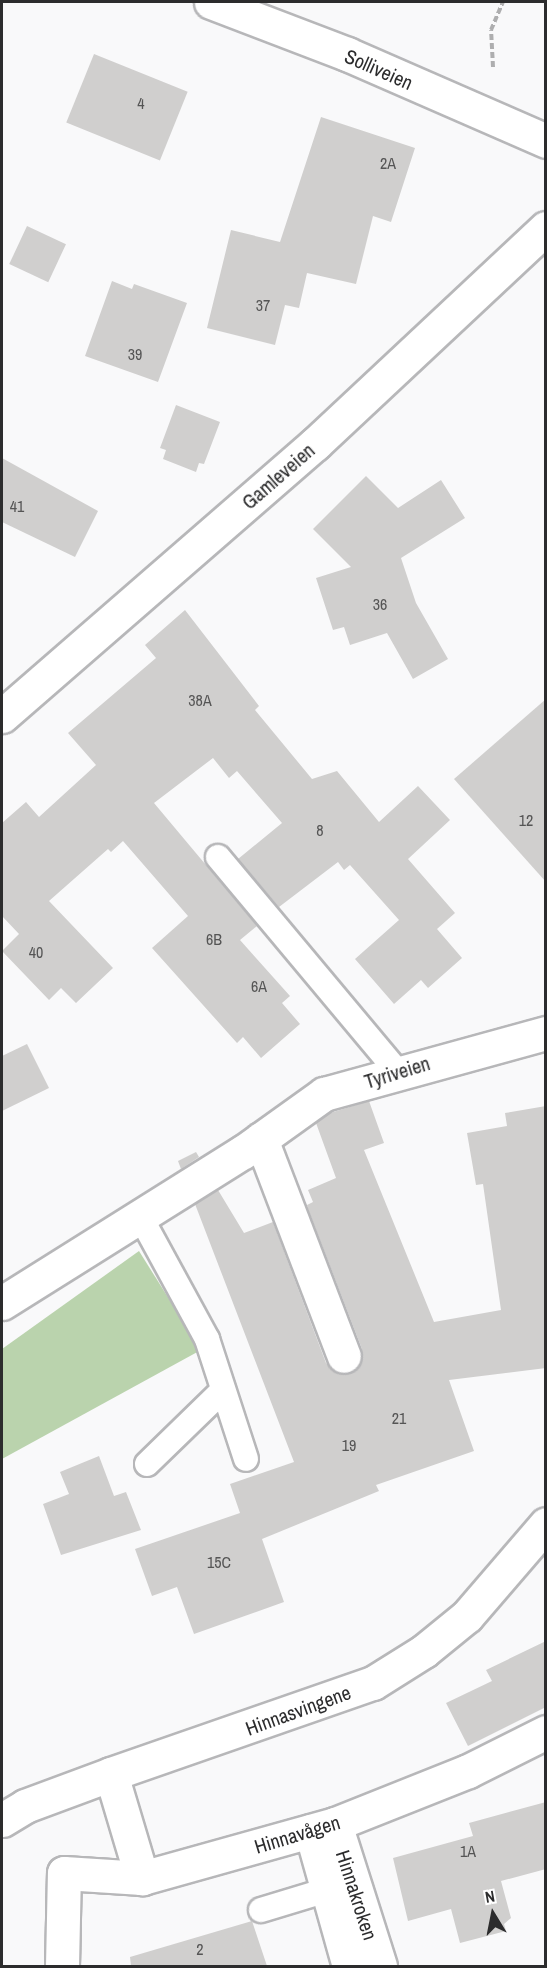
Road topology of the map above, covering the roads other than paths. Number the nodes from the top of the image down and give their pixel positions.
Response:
1 (211, 2) edge
2 (546, 141) edge
3 (546, 228) edge
4 (2, 716) edge
5 (218, 857) dead end
6 (546, 1033) edge
7 (398, 1072) junction
8 (261, 1139) junction
9 (140, 1216) junction
10 (2, 1303) edge
11 (345, 1356) dead end
12 (223, 1390) junction
13 (246, 1460) dead end
14 (147, 1464) dead end
15 (546, 1524) edge
16 (546, 1732) edge
17 (111, 1774) junction
18 (2, 1820) edge
19 (323, 1828) junction
20 (142, 1878) junction
21 (327, 1890) junction
22 (261, 1910) dead end
23 (62, 1966) edge
24 (349, 1966) edge
25 (380, 1966) edge

1 - 2 street, Solliveien
3 - 4 street, Gamleveien
5 - 7 lane
6 - 7 street, Tyriveien
7 - 8 street, Tyriveien
8 - 9 street, Tyriveien
8 - 11 street
9 - 10 street, Tyriveien
9 - 12 lane
12 - 13 lane
12 - 14 lane
15 - 17 street, Hinnasvingene
16 - 19 street, Hinnavågen
17 - 18 street, Hinnasvingene
17 - 20 street
19 - 20 street, Hinnavågen
19 - 21 street, Hinnakroken
19 - 25 street, Hinnakroken
20 - 23 street, Hinnavågen
21 - 22 lane
21 - 24 street, Hinnakroken

